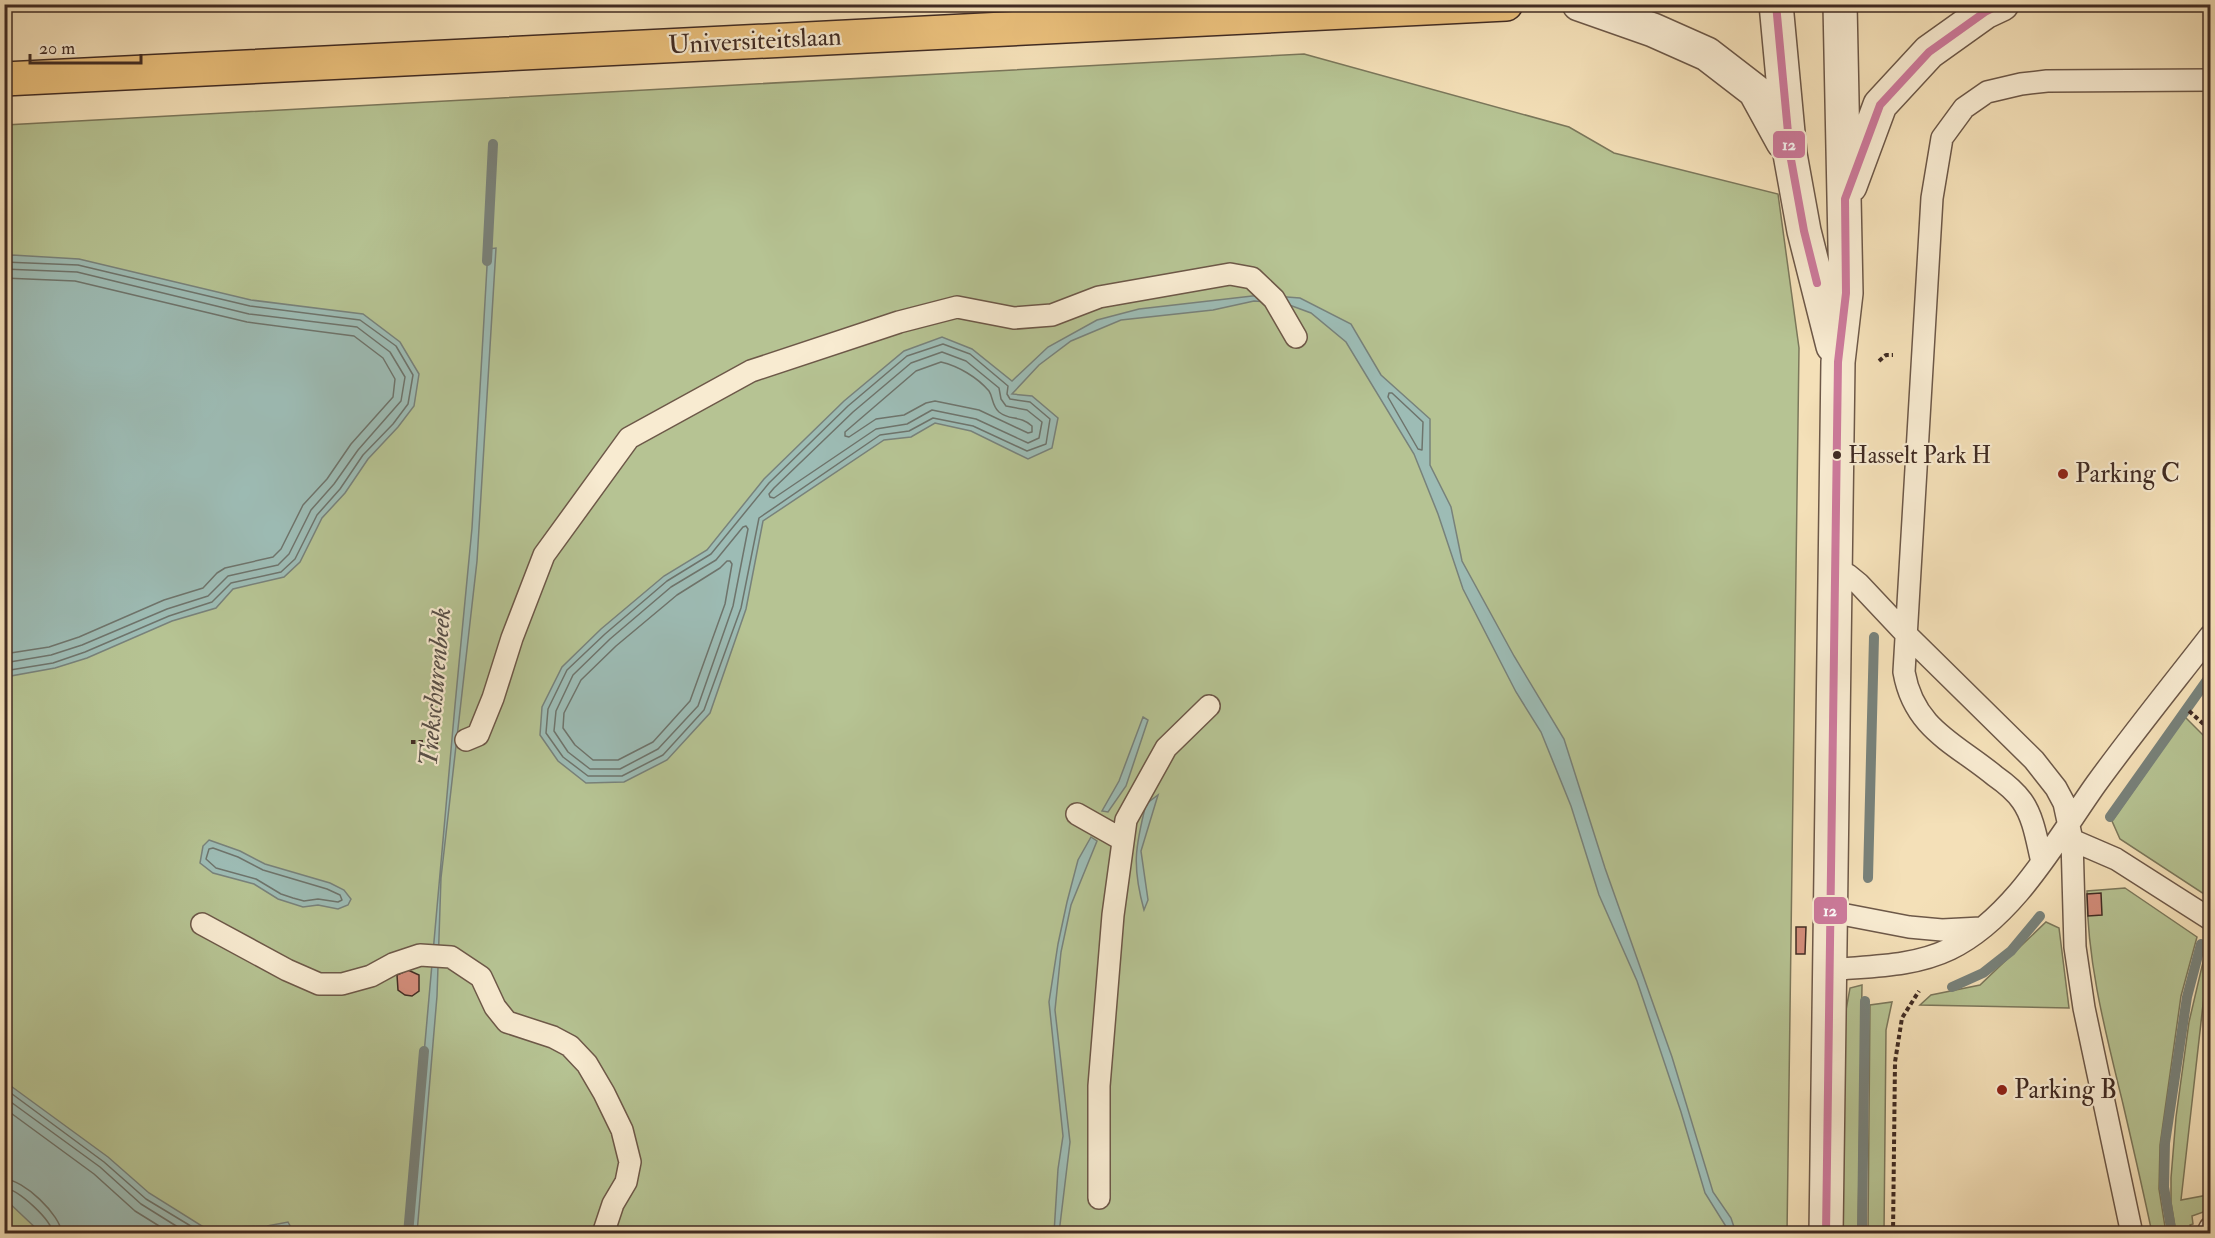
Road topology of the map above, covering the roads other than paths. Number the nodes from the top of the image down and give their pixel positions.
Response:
1 (1506, 4) edge
2 (1579, 4) edge
3 (1776, 4) edge
4 (1840, 4) edge
5 (2002, 4) edge
6 (4, 79) edge
7 (2211, 80) edge
8 (1790, 154) junction
9 (1845, 199) junction
10 (1296, 338) dead end
11 (1838, 362) junction
12 (1836, 570) junction
13 (1907, 635) junction
14 (2211, 636) edge
15 (1209, 706) dead end
16 (466, 740) dead end
17 (1077, 814) dead end
18 (2071, 832) junction
19 (1123, 840) junction
20 (2042, 862) junction
21 (1831, 912) junction
22 (2211, 919) edge
23 (202, 924) dead end
24 (1981, 928) junction
25 (1830, 970) junction
26 (1099, 1198) dead end
27 (2211, 1228) edge
28 (603, 1233) edge
29 (1826, 1233) edge
30 (2132, 1233) edge
31 (2207, 1233) edge

1 - 6 highway, Universiteitslaan
2 - 8 street
3 - 8 street
4 - 9 street
5 - 9 street
7 - 13 lane
8 - 11 street
9 - 11 street
10 - 16 lane
11 - 12 street
12 - 13 lane
12 - 21 street
13 - 18 lane
13 - 20 lane
14 - 18 lane
15 - 19 lane
17 - 19 lane
18 - 20 lane
18 - 22 lane
18 - 30 lane
19 - 26 lane
20 - 24 lane
21 - 24 lane
21 - 25 street
23 - 28 lane
24 - 25 lane
25 - 29 street
27 - 31 lane

